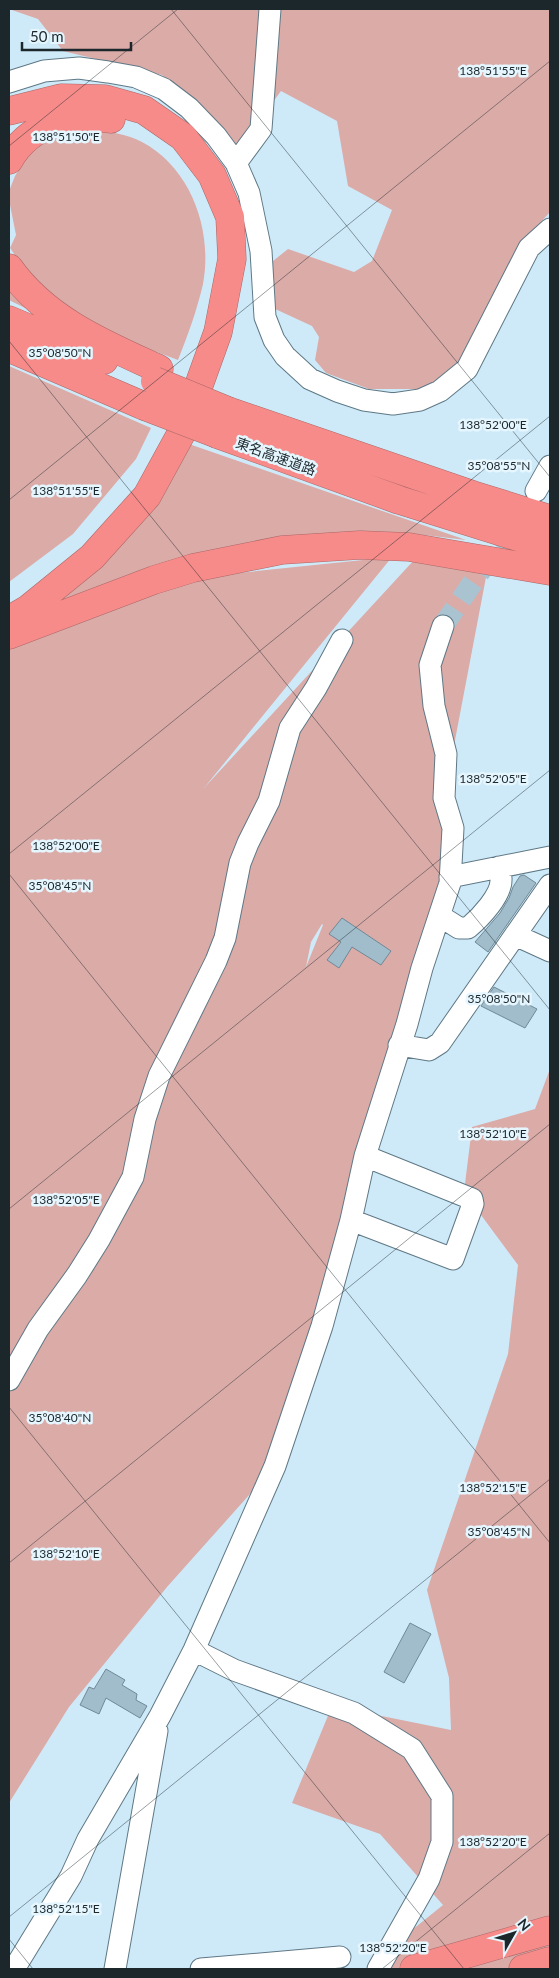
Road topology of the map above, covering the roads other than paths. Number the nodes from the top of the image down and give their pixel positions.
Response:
1 (270, 9) edge
2 (9, 82) edge
3 (9, 111) edge
4 (9, 160) edge
5 (236, 163) junction
6 (550, 229) edge
7 (9, 268) edge
8 (9, 320) edge
9 (9, 348) edge
10 (157, 375) junction
11 (225, 414) junction
12 (550, 466) edge
13 (536, 491) dead end
14 (550, 519) edge
15 (550, 547) edge
16 (550, 571) edge
17 (9, 598) edge
18 (9, 620) edge
19 (443, 626) tunnel mouth
20 (9, 636) edge
21 (342, 640) dead end
22 (550, 857) edge
23 (499, 868) junction
24 (450, 877) junction
25 (550, 885) edge
26 (440, 916) junction
27 (515, 936) junction
28 (550, 951) edge
29 (399, 1045) junction
30 (365, 1156) junction
31 (351, 1220) junction
32 (9, 1380) edge
33 (194, 1650) junction
34 (160, 1716) junction
35 (550, 1930) edge
36 (340, 1957) dead end
37 (550, 1961) edge
38 (14, 1969) edge
39 (115, 1969) edge
40 (201, 1969) edge
41 (378, 1969) edge
42 (414, 1969) edge
43 (523, 1969) edge

1 - 5 street
2 - 5 street
3 - 18 highway
4 - 17 highway
5 - 6 street
7 - 10 highway
8 - 10 highway, 東名高速道路
9 - 11 highway, 東名高速道路, bridge
10 - 11 highway, 東名高速道路, bridge
11 - 14 highway, 東名高速道路
11 - 15 highway, 東名高速道路
12 - 13 street
16 - 20 highway
19 - 24 street
21 - 32 street
22 - 23 street
23 - 24 street
23 - 26 street
24 - 26 street
25 - 27 street
26 - 29 street
27 - 28 street
27 - 29 street
29 - 30 street
30 - 31 street
30 - 31 street
31 - 33 street
33 - 34 street
33 - 41 street
34 - 38 street
34 - 39 street
35 - 42 highway
36 - 40 street
37 - 43 highway

